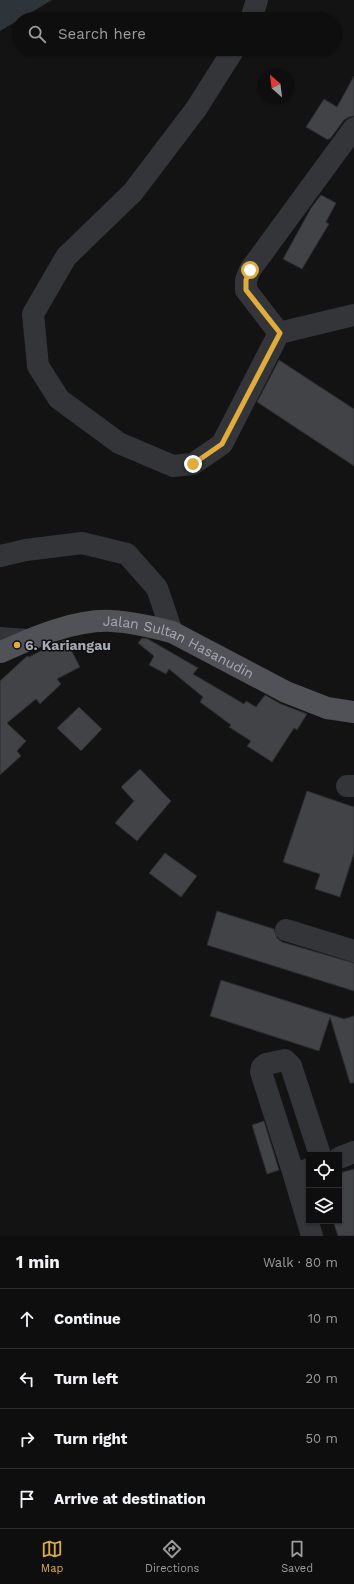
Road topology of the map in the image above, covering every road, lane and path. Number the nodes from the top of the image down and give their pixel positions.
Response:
1 (257, 0) edge
2 (253, 12) edge
3 (230, 56) edge
4 (354, 128) edge
5 (354, 315) edge
6 (280, 333) junction
7 (0, 556) edge
8 (172, 632) junction
9 (0, 649) edge
10 (354, 712) edge
11 (286, 930) dead end
12 (354, 951) edge
13 (319, 1152) edge
14 (354, 1152) edge
15 (342, 1157) edge
16 (302, 1172) edge
17 (312, 1236) edge

1 - 2 lane
3 - 6 lane
4 - 6 lane
5 - 6 lane
7 - 8 lane
8 - 9 main road, Jalan Sultan Hasanudin
8 - 10 main road, Jalan Sultan Hasanudin
11 - 12 lane
13 - 16 lane
14 - 15 lane
16 - 17 lane

